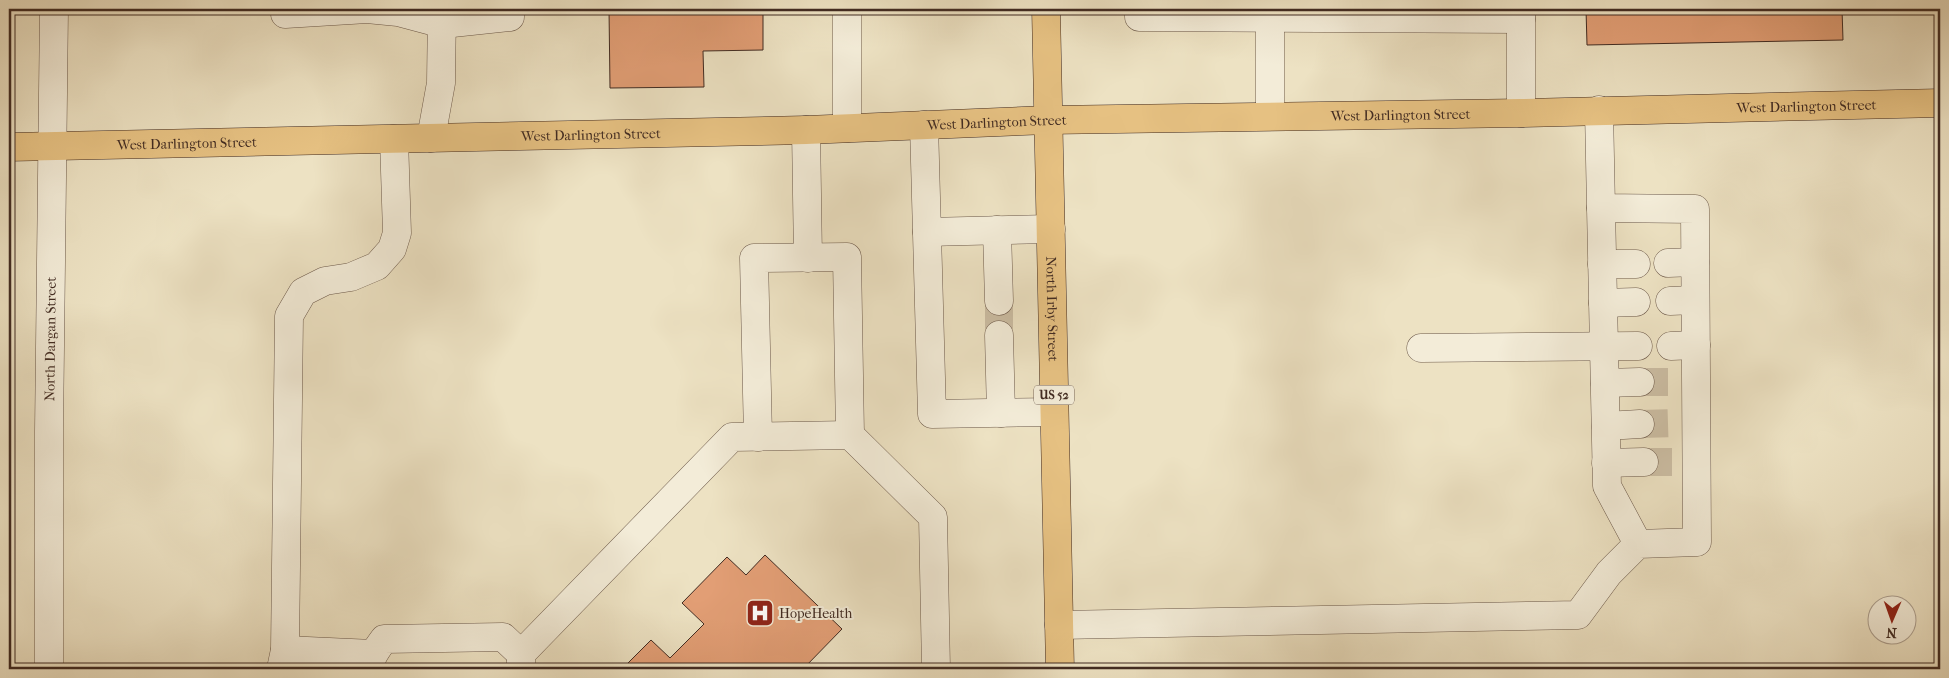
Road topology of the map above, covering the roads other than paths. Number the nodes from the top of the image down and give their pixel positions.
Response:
1 (54, 9) edge
2 (285, 9) edge
3 (367, 9) edge
4 (510, 9) edge
5 (847, 9) edge
6 (1046, 9) edge
7 (1138, 9) edge
8 (1196, 13) edge
9 (1232, 13) edge
10 (1270, 13) edge
11 (1354, 14) edge
12 (1408, 14) edge
13 (1452, 14) edge
14 (1521, 14) edge
15 (443, 16) edge
16 (1940, 103) edge
17 (1599, 110) junction
18 (1521, 112) junction
19 (1270, 115) junction
20 (1048, 120) junction
21 (924, 125) junction
22 (847, 128) junction
23 (806, 130) junction
24 (432, 138) junction
25 (394, 139) junction
26 (53, 146) junction
27 (9, 147) edge
28 (1601, 208) junction
29 (1051, 229) junction
30 (997, 230) junction
31 (927, 232) junction
32 (808, 258) junction
33 (1696, 262) junction
34 (1668, 263) dead end
35 (1602, 264) junction
36 (1636, 264) dead end
37 (998, 301) tunnel mouth
38 (1636, 302) dead end
39 (1603, 303) junction
40 (999, 335) tunnel mouth
41 (1604, 346) junction
42 (1638, 346) dead end
43 (1420, 348) dead end
44 (1640, 382) tunnel mouth
45 (1604, 383) junction
46 (1054, 412) junction
47 (1001, 413) junction
48 (1640, 424) tunnel mouth
49 (1606, 426) junction
50 (850, 435) junction
51 (758, 437) junction
52 (1644, 462) tunnel mouth
53 (1606, 463) junction
54 (1638, 544) junction
55 (1059, 625) junction
56 (283, 660) edge
57 (521, 661) edge
58 (372, 662) edge
59 (49, 669) edge
60 (936, 669) edge
61 (1060, 669) edge

1 - 26 street, North Dargan Street
2 - 3 street
3 - 15 street
4 - 15 street
5 - 22 street
6 - 20 main road, North Irby Street / US 52
7 - 8 street
8 - 9 street
9 - 10 street
10 - 11 street
10 - 19 street
11 - 12 street
12 - 13 street
13 - 14 street
14 - 18 street
15 - 24 street
16 - 17 main road, West Darlington Street
17 - 18 main road, West Darlington Street
17 - 28 street
18 - 19 main road, West Darlington Street
19 - 20 main road, West Darlington Street
20 - 21 main road, West Darlington Street
20 - 29 main road, North Irby Street / US 52
21 - 22 main road, West Darlington Street
21 - 31 street
22 - 23 main road, West Darlington Street
23 - 24 main road, West Darlington Street
23 - 32 street
24 - 25 main road, West Darlington Street
25 - 26 main road, West Darlington Street
25 - 56 street
26 - 27 main road, West Darlington Street
26 - 59 street, North Dargan Street
28 - 33 street
28 - 35 street
29 - 30 street
29 - 46 main road, North Irby Street / US 52
30 - 31 street
30 - 37 street
31 - 47 street
32 - 50 street
32 - 51 street
33 - 34 street
33 - 54 street
35 - 36 street
35 - 39 street
38 - 39 street
39 - 41 street
40 - 47 street
41 - 42 street
41 - 43 street
41 - 45 street
44 - 45 street
45 - 49 street
46 - 47 street
46 - 55 main road, North Irby Street / US 52
48 - 49 street
49 - 53 street
50 - 51 street
50 - 60 street
51 - 57 street
52 - 53 street
53 - 54 street
54 - 55 street
55 - 61 main road, North Irby Street / US 52
56 - 58 street
57 - 58 street

